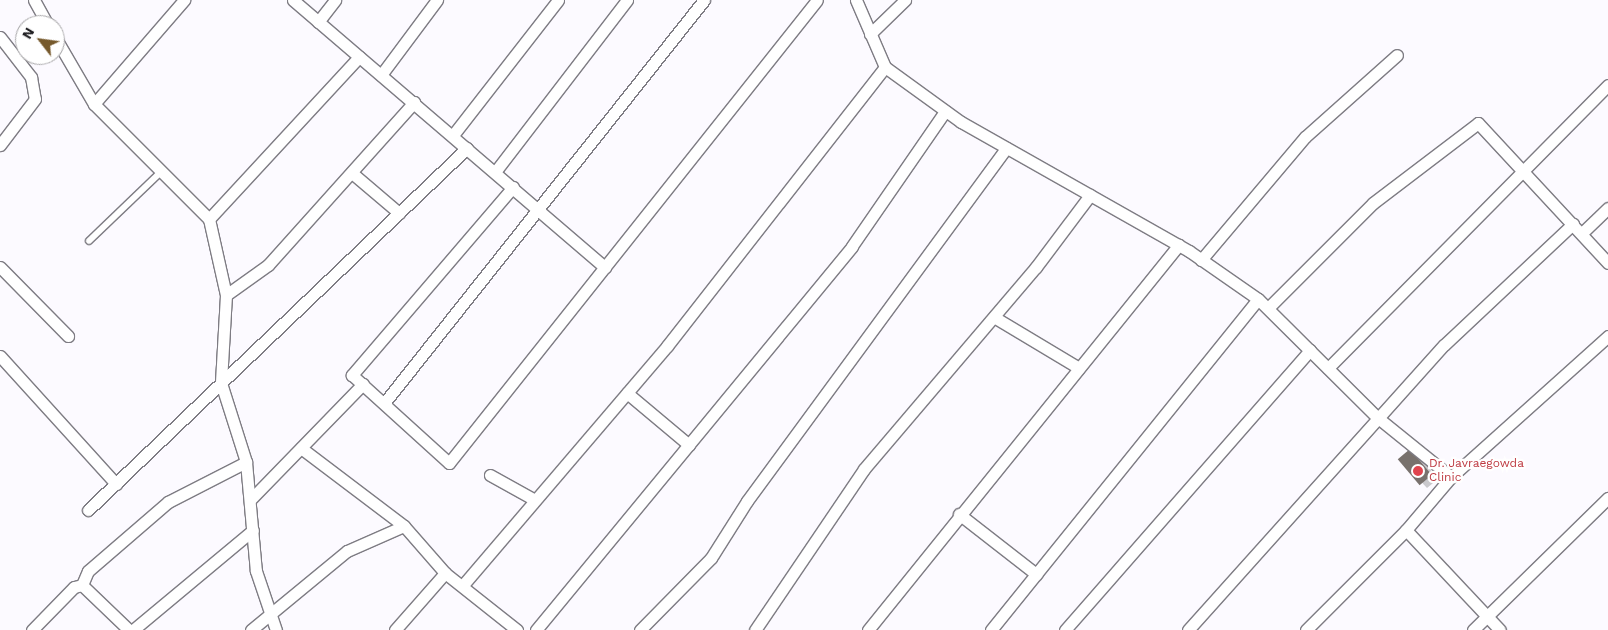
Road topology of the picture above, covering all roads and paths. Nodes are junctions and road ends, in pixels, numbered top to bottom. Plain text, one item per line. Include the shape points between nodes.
1 (34, 0) edge
2 (184, 0) edge
3 (293, 0) edge
4 (336, 0) edge
5 (437, 0) edge
6 (558, 0) edge
7 (627, 0) edge
8 (704, 0) edge
9 (817, 0) edge
10 (856, 0) edge
11 (905, 0) edge
12 (42, 15) edge
13 (318, 22) junction
14 (870, 34) junction
15 (1, 39) edge
16 (65, 54) edge
17 (1397, 55) dead end
18 (359, 57) junction
19 (884, 67) junction
20 (382, 75) junction
21 (1608, 85) edge
22 (414, 102) junction
23 (94, 104) junction
24 (945, 111) junction
25 (453, 136) junction
26 (0, 145) edge
27 (467, 148) junction
28 (1006, 148) junction
29 (1521, 169) junction
30 (161, 172) junction
31 (495, 172) junction
32 (352, 173) junction
33 (513, 187) junction
34 (1090, 195) junction
35 (1608, 208) edge
36 (538, 210) junction
37 (399, 213) junction
38 (209, 219) junction
39 (1573, 224) junction
40 (1582, 233) junction
41 (89, 241) dead end
42 (1179, 246) junction
43 (1201, 260) junction
44 (1608, 263) edge
45 (0, 267) edge
46 (604, 267) junction
47 (226, 295) junction
48 (1258, 299) junction
49 (1268, 308) junction
50 (994, 317) junction
51 (68, 336) dead end
52 (1608, 336) edge
53 (1310, 350) junction
54 (0, 356) edge
55 (1079, 368) junction
56 (1328, 368) junction
57 (221, 383) junction
58 (363, 384) junction
59 (627, 393) junction
60 (385, 402) junction
61 (1378, 418) junction
62 (689, 445) junction
63 (301, 448) junction
64 (246, 462) junction
65 (490, 475) dead end
66 (1451, 478) junction
67 (116, 484) junction
68 (1608, 498) edge
69 (250, 500) junction
70 (535, 500) junction
71 (88, 510) dead end
72 (960, 514) junction
73 (404, 526) junction
74 (252, 530) junction
75 (1406, 530) junction
76 (445, 573) junction
77 (1036, 574) junction
78 (82, 585) junction
79 (464, 585) junction
80 (269, 611) junction
81 (1487, 617) junction
82 (506, 621) junction
83 (32, 630) edge
84 (131, 630) edge
85 (251, 630) edge
86 (276, 630) edge
87 (395, 630) edge
88 (498, 630) edge
89 (517, 630) edge
90 (536, 630) edge
91 (640, 630) edge
92 (755, 630) edge
93 (868, 630) edge
94 (991, 630) edge
95 (1065, 630) edge
96 (1188, 630) edge
97 (1306, 630) edge
98 (1473, 630) edge
99 (1500, 630) edge

1 - 12 street
2 - 23 street
3 - 13 street
4 - 13 street
5 - 20 street
6 - 25 street
7 - 31 street
8 - 36 street
9 - 46 street
10 - 14 street
11 - 14 street
13 - 18 street
14 - 19 street
15 - 26 street via 31,77 35,99
16 - 23 street
17 - 43 street via 1305,137
18 - 20 street
18 - 38 street
19 - 24 street
19 - 59 street
20 - 22 street
21 - 29 street
22 - 25 street
22 - 32 street
23 - 30 street
24 - 28 street
24 - 62 street via 852,246
25 - 27 street
27 - 31 street
27 - 37 street
28 - 34 street
28 - 91 street via 747,501 711,558
29 - 39 street
29 - 49 street via 1478,123 1373,203
29 - 56 street
30 - 38 street
30 - 41 lane
31 - 33 street
32 - 37 street
32 - 47 street via 268,266
33 - 36 street
33 - 58 street via 352,375
34 - 42 street
34 - 50 street
35 - 40 street
36 - 46 street
36 - 60 street
37 - 57 street
38 - 47 street
39 - 40 street
39 - 61 street via 1444,345
40 - 44 street
42 - 43 street
42 - 55 street
43 - 48 street
45 - 51 street
46 - 60 street via 449,463
47 - 57 street
48 - 49 street
48 - 77 street
49 - 53 street
50 - 55 street
50 - 92 street via 864,469
52 - 66 street
53 - 56 street
53 - 95 street
54 - 67 street
55 - 72 street
56 - 61 street
57 - 64 street
57 - 67 street
58 - 60 street
58 - 63 street
59 - 62 street
59 - 70 street
61 - 66 street
61 - 96 street
62 - 90 street
63 - 69 street
63 - 73 street
64 - 69 street
64 - 78 street via 168,502 88,571
65 - 70 street
66 - 75 street
67 - 71 street
68 - 81 street
69 - 74 street
70 - 79 street
72 - 77 street
72 - 93 street
73 - 76 street
73 - 80 street via 347,551
74 - 80 street via 256,571
74 - 84 street
75 - 81 street
75 - 97 street
76 - 79 street
76 - 87 street
77 - 94 street
78 - 83 street via 74,587
78 - 84 street
79 - 82 street
80 - 85 street
80 - 86 street
81 - 98 street
81 - 99 street
82 - 88 street
82 - 89 street

